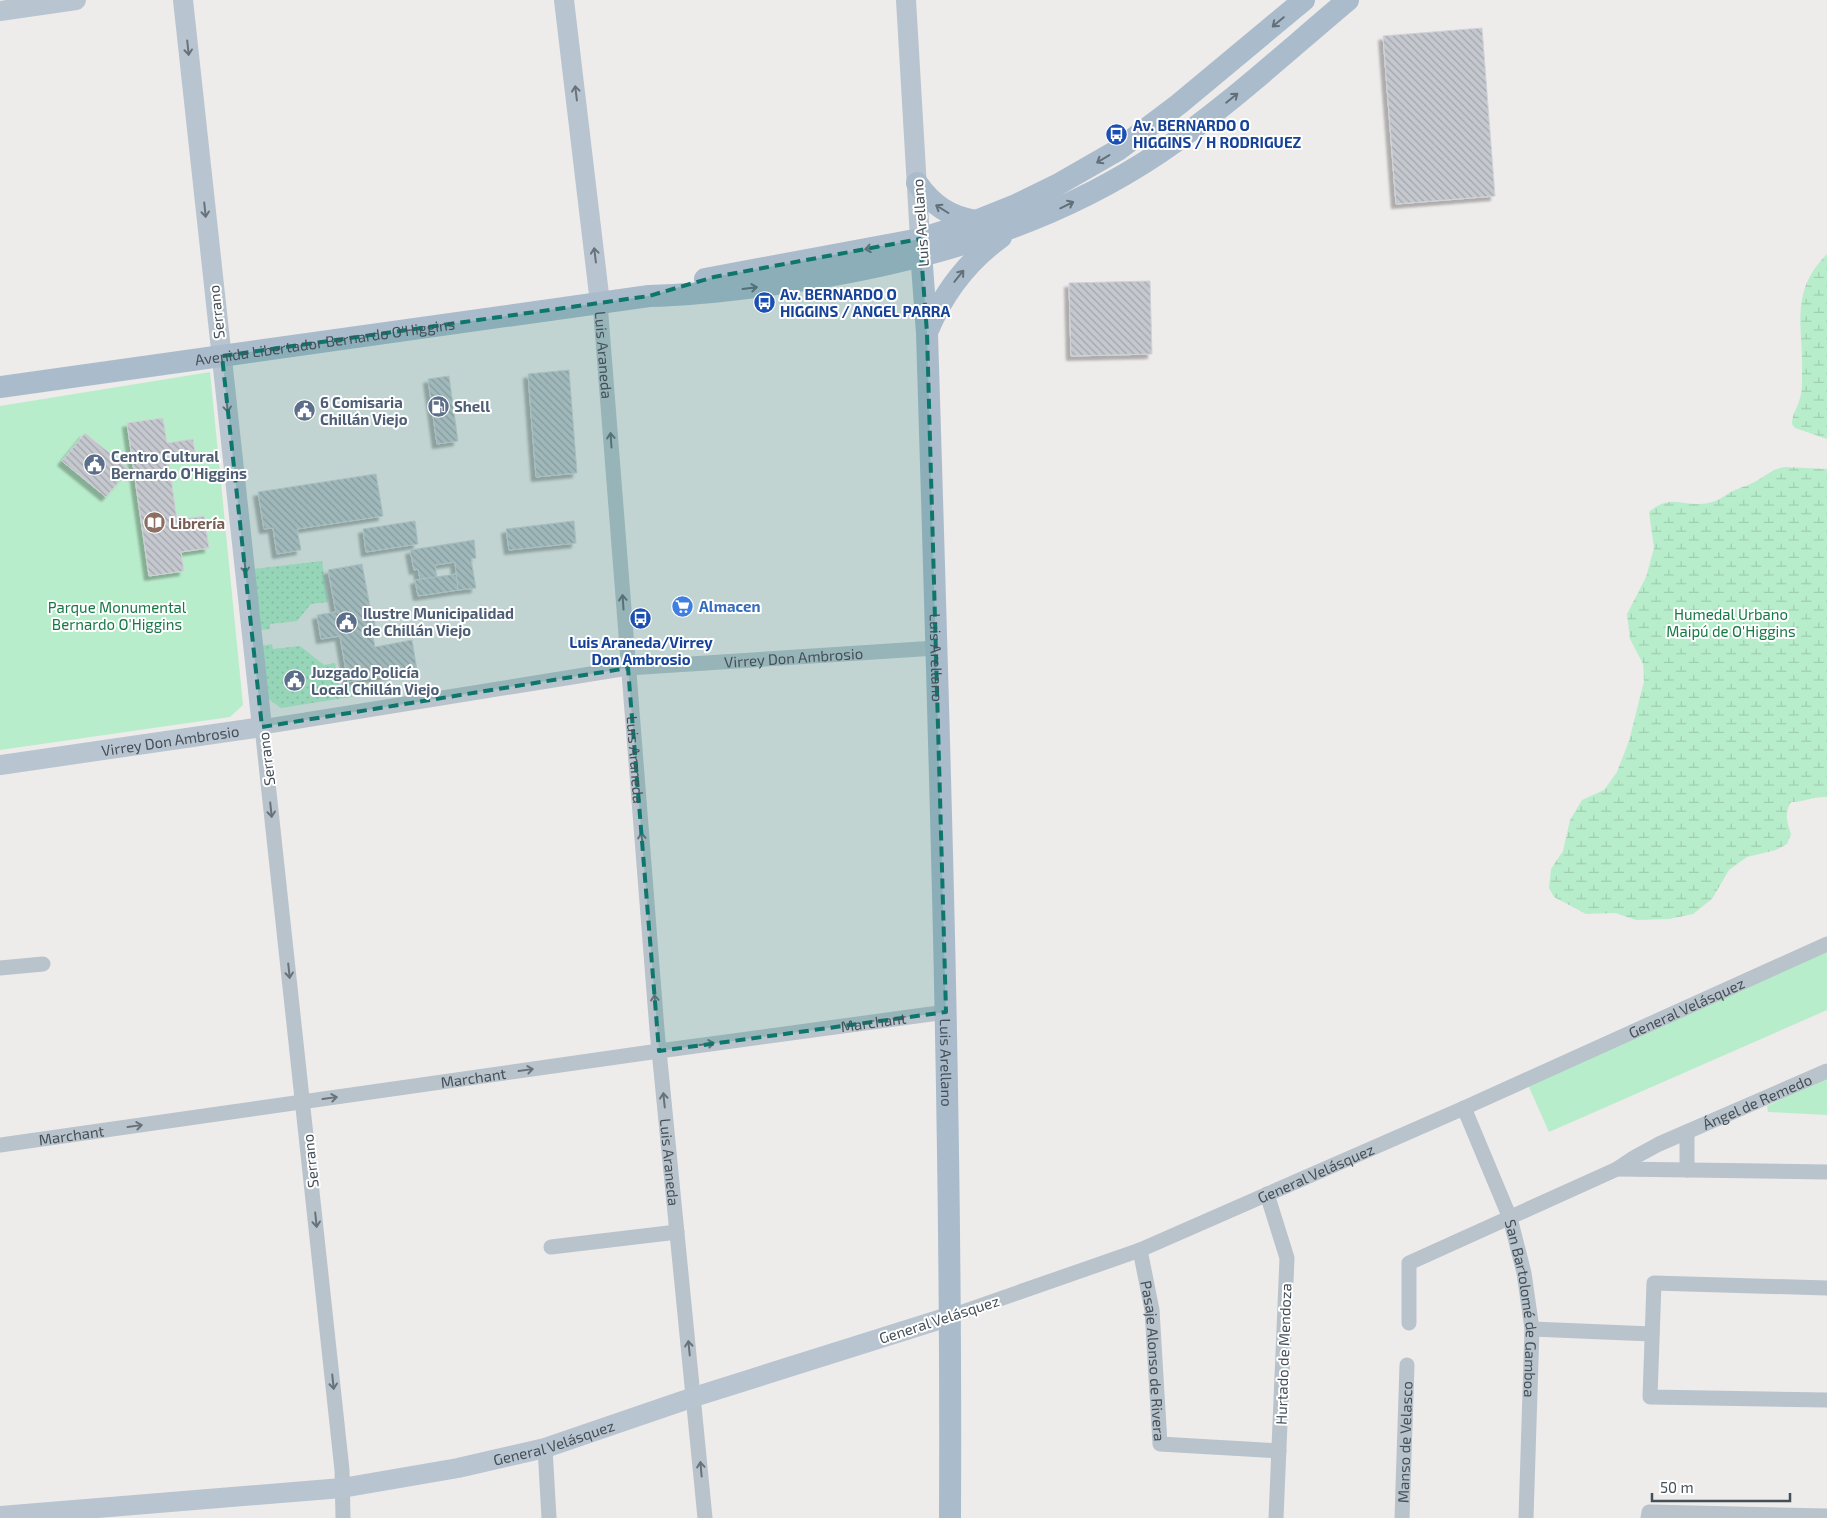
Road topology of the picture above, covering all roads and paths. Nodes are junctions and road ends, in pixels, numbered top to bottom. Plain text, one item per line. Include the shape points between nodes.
1 (76, 0) edge
2 (183, 0) edge
3 (564, 0) edge
4 (906, 0) edge
5 (1304, 0) edge
6 (1348, 0) edge
7 (0, 11) edge
8 (917, 183) junction
9 (976, 221) junction
10 (1022, 224) junction
11 (921, 247) junction
12 (600, 303) junction
13 (927, 333) junction
14 (222, 356) junction
15 (0, 387) edge
16 (936, 648) junction
17 (628, 668) junction
18 (262, 726) junction
19 (0, 765) edge
20 (1827, 944) edge
21 (43, 964) dead end
22 (0, 968) edge
23 (946, 1012) junction
24 (659, 1051) junction
25 (1827, 1071) edge
26 (303, 1102) junction
27 (1464, 1108) junction
28 (1687, 1134) junction
29 (0, 1145) edge
30 (1617, 1170) junction
31 (1687, 1170) junction
32 (1827, 1172) edge
33 (1267, 1194) junction
34 (1510, 1218) junction
35 (677, 1232) junction
36 (551, 1247) dead end
37 (1140, 1250) junction
38 (1827, 1288) edge
39 (951, 1316) junction
40 (1409, 1323) dead end
41 (1532, 1329) junction
42 (1652, 1334) junction
43 (1407, 1365) dead end
44 (694, 1397) junction
45 (1827, 1400) edge
46 (545, 1448) junction
47 (1279, 1451) junction
48 (342, 1488) junction
49 (0, 1516) edge
50 (1827, 1516) edge
51 (343, 1518) edge
52 (549, 1518) edge
53 (705, 1518) edge
54 (950, 1518) edge
55 (1276, 1518) edge
56 (1402, 1518) edge
57 (1526, 1518) edge
58 (1648, 1518) edge

1 - 7 street
2 -> 14 street, Serrano
12 -> 3 street, Luis Araneda
4 - 8 street, Luis Arellano
5 -> 9 main road, Avenida Libertador Bernardo O'Higgins via 1118,150 1057,185
10 -> 6 main road, Avenida Libertador Bernardo O'Higgins via 1092,193 1185,135
9 -> 8 main road via 943,210 924,194
8 - 11 street, Luis Arellano
9 - 11 main road, Avenida Libertador Bernardo O'Higgins
10 - 11 main road, Avenida Libertador Bernardo O'Higgins
13 -> 10 main road via 946,294 959,276 988,247
11 - 12 main road, Avenida Libertador Bernardo O'Higgins via 714,277 649,296
11 - 13 main road, Luis Arellano
12 - 14 main road, Avenida Libertador Bernardo O'Higgins
17 -> 12 street, Luis Araneda
13 - 16 main road, Luis Arellano
14 - 15 main road, Avenida Libertador Bernardo O'Higgins
14 -> 18 street, Serrano
16 - 17 street, Virrey Don Ambrosio
16 - 23 main road, Luis Arellano
17 - 18 street, Virrey Don Ambrosio
24 -> 17 street, Luis Araneda
18 - 19 street, Virrey Don Ambrosio
18 -> 26 street, Serrano
20 - 27 street, General Velásquez
21 - 22 street
24 -> 23 street, Marchant
23 - 39 main road, Luis Arellano
26 -> 24 street, Marchant
35 -> 24 street, Luis Araneda
25 - 28 street, Ángel de Remedo
29 -> 26 street, Marchant
26 -> 48 street, Serrano
27 - 33 street, General Velásquez
27 - 34 street, San Bartolomé de Gamboa
28 - 30 street, Ángel de Remedo via 1635,1157
28 - 31 street, Ángel de Remedo
30 - 31 street, Ángel de Remedo
30 - 34 street, Ángel de Remedo
31 - 32 street, Ángel de Remedo
33 - 37 street, General Velásquez
33 - 47 street, Hurtado de Mendoza via 1287,1258
34 - 40 street, Ángel de Remedo via 1409,1263
34 - 41 street, San Bartolomé de Gamboa via 1524,1273
35 - 36 street
44 -> 35 street, Luis Araneda
37 - 39 street, General Velásquez
37 - 47 street, Pasaje Alonso de Rivera via 1152,1310 1160,1444
38 - 42 street via 1654,1283
39 - 44 street, General Velásquez
39 - 54 main road, Luis Arellano
41 - 42 street
41 - 57 street, San Bartolomé de Gamboa
42 - 45 street via 1650,1397
43 - 56 street, Manso de Velasco
44 - 46 street, General Velásquez
53 -> 44 street, Luis Araneda
46 - 48 street, General Velásquez via 458,1468
46 - 52 street
47 - 55 street, Hurtado de Mendoza
48 - 49 street, General Velásquez
48 - 51 street, Serrano
50 - 58 street via 1649,1512

